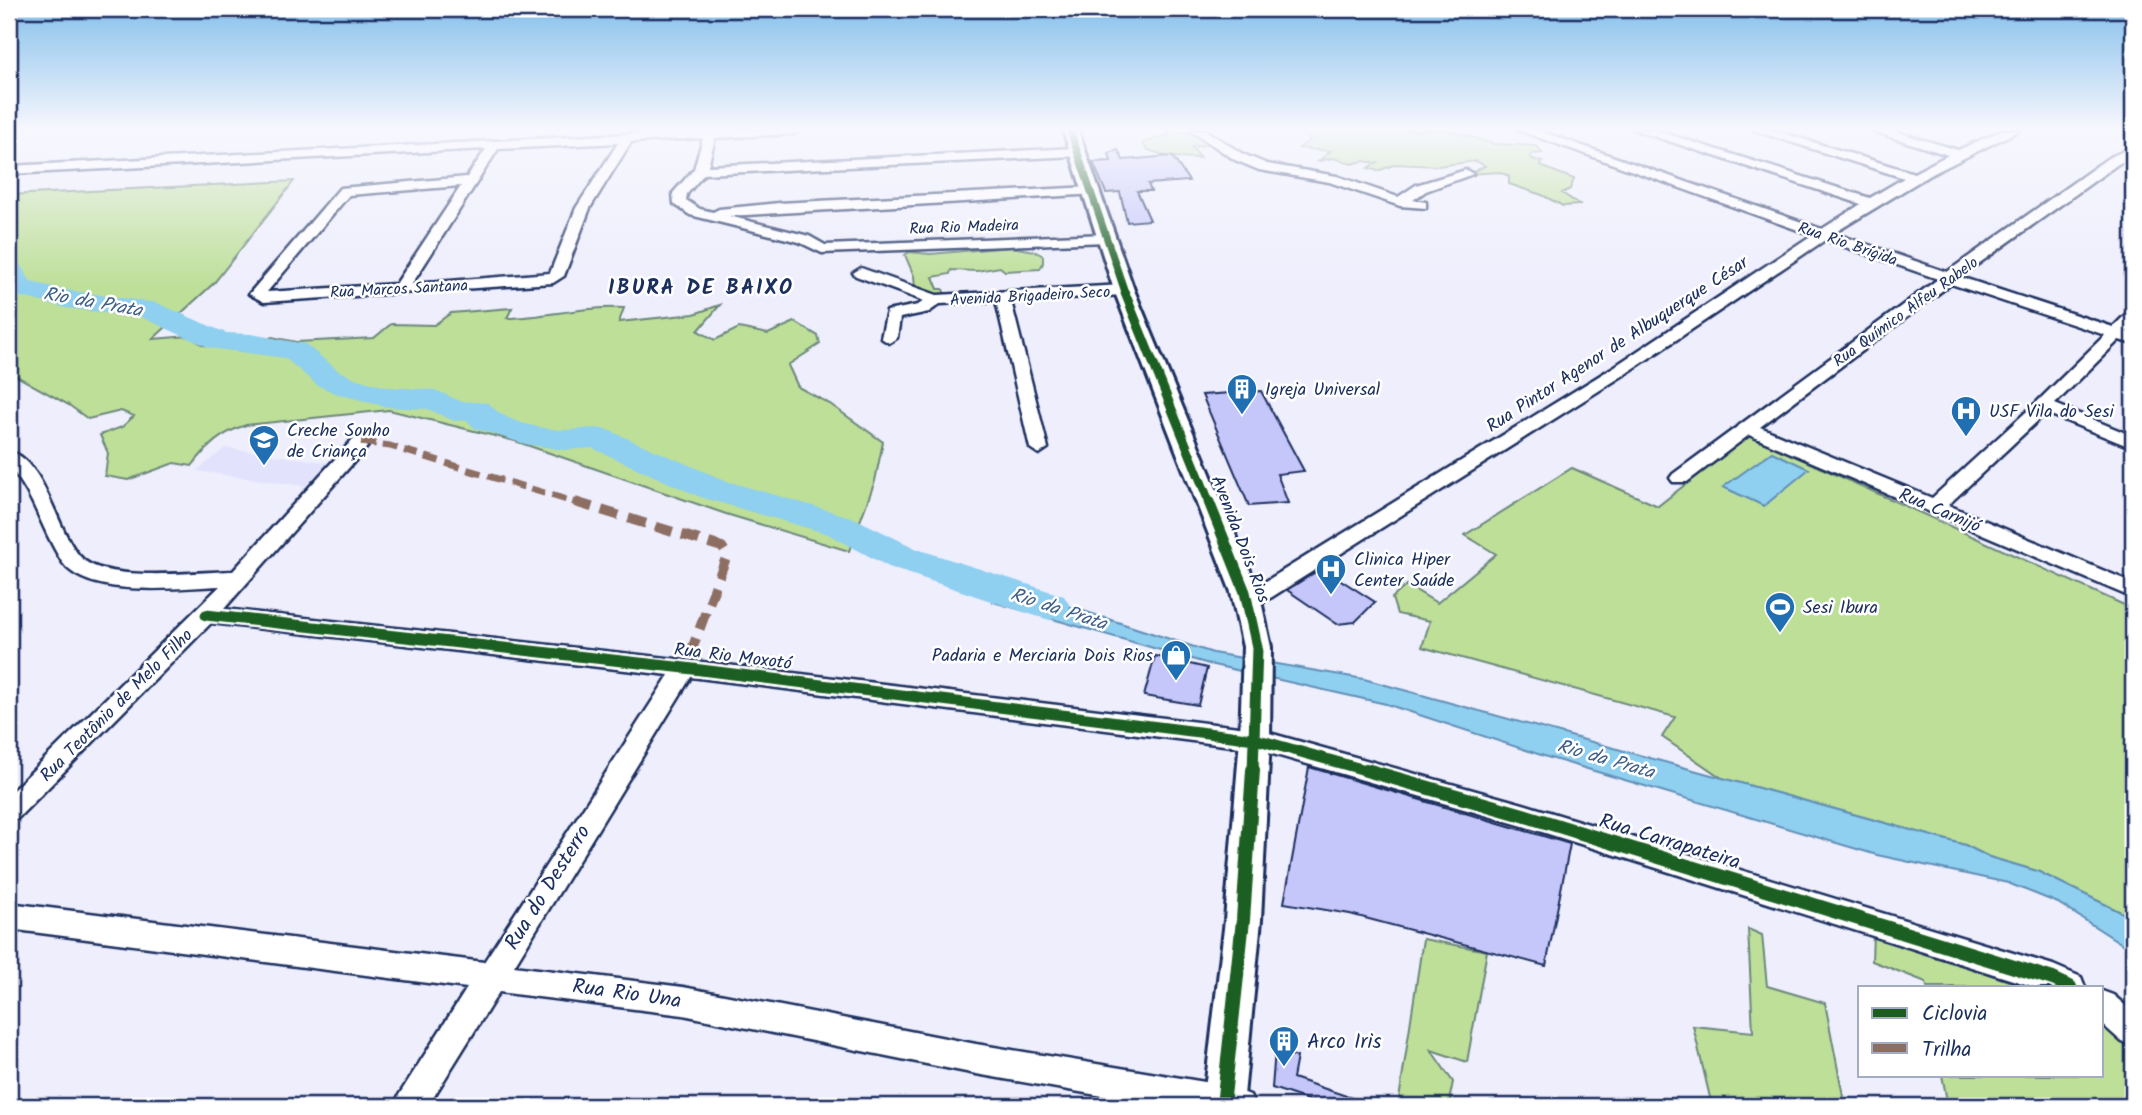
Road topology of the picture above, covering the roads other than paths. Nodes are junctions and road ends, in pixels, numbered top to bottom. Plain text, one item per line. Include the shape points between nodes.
1 (459, 182) edge
2 (471, 182) edge
3 (599, 182) edge
4 (690, 182) edge
5 (1088, 182) edge
6 (1341, 182) edge
7 (1440, 182) edge
8 (1674, 182) edge
9 (1806, 182) edge
10 (1910, 182) edge
11 (2084, 182) edge
12 (1091, 191) junction
13 (1400, 202) junction
14 (1872, 203) junction
15 (1420, 205) dead end
16 (713, 214) junction
17 (1824, 234) junction
18 (1107, 238) junction
19 (862, 274) dead end
20 (1949, 278) junction
21 (402, 287) junction
22 (1124, 290) junction
23 (1003, 298) junction
24 (936, 300) junction
25 (2133, 316) edge
26 (2115, 333) junction
27 (889, 338) dead end
28 (2133, 339) edge
29 (2043, 406) junction
30 (1747, 428) junction
31 (361, 442) dead end
32 (2133, 442) edge
33 (1039, 448) dead end
34 (9, 457) edge
35 (1680, 478) dead end
36 (1933, 508) junction
37 (238, 578) junction
38 (2133, 591) edge
39 (1248, 602) junction
40 (206, 615) junction
41 (685, 668) junction
42 (1257, 669) joint
43 (1255, 739) junction
44 (9, 810) edge
45 (9, 916) edge
46 (492, 975) junction
47 (2068, 986) edge
48 (2104, 1007) edge
49 (2133, 1031) edge
50 (1229, 1104) edge
51 (410, 1106) edge

1 - 21 street, Rua Marcos Santana via 345,191 257,294
2 - 21 street
3 - 21 street, Rua Marcos Santana via 583,208 556,276
4 - 16 street via 679,201 695,212
5 - 12 main road, Avenida Dois Rios
6 - 13 street
7 - 13 street
8 - 17 street, Rua Rio Brígida
9 - 14 street
10 - 14 street, Rua Pintor Agenor de Albuquerque César
11 - 20 street, Rua Químico Alfeu Rabelo
12 - 16 street
12 - 18 main road, Avenida Dois Rios
13 - 15 street
14 - 17 street, Rua Pintor Agenor de Albuquerque César
16 - 18 street, Rua Rio Madeira via 804,239 823,249
17 - 20 street, Rua Rio Brígida
17 - 39 street, Rua Pintor Agenor de Albuquerque César via 1671,337
18 - 22 main road, Avenida Dois Rios
19 - 24 street
20 - 26 street, Rua Rio Brígida
20 - 30 street, Rua Químico Alfeu Rabelo
22 - 23 street, Avenida Brigadeiro Seco
22 - 39 main road, Avenida Dois Rios
23 - 24 street, Avenida Brigadeiro Seco
23 - 33 street
24 - 27 street via 926,308 893,314
25 - 26 street
26 - 28 street, Rua Rio Brígida
26 - 29 street
29 - 32 street
29 - 36 street
30 - 35 street, Rua Químico Alfeu Rabelo
30 - 36 street, Rua Carnijó
31 - 37 street, Rua Teotônio de Melo Filho
34 - 37 street via 35,484 39,501 66,548 88,572 147,580
36 - 38 street, Rua Carnijó
37 - 40 street, Rua Teotônio de Melo Filho
39 - 42 main road, Avenida Dois Rios
40 - 41 street, Rua Rio Moxotó
40 - 44 street, Rua Teotônio de Melo Filho
41 - 43 street, Rua Rio Moxotó
41 - 46 street, Rua do Desterro
42 - 43 main road, Avenida Dois Rios
43 - 47 street, Rua Carrapateira via 1523,815
43 - 50 main road, Avenida Dois Rios
45 - 46 street, Rua Rio Una
46 - 50 street, Rua Rio Una via 683,1001
46 - 51 street, Rua do Desterro
48 - 49 street

